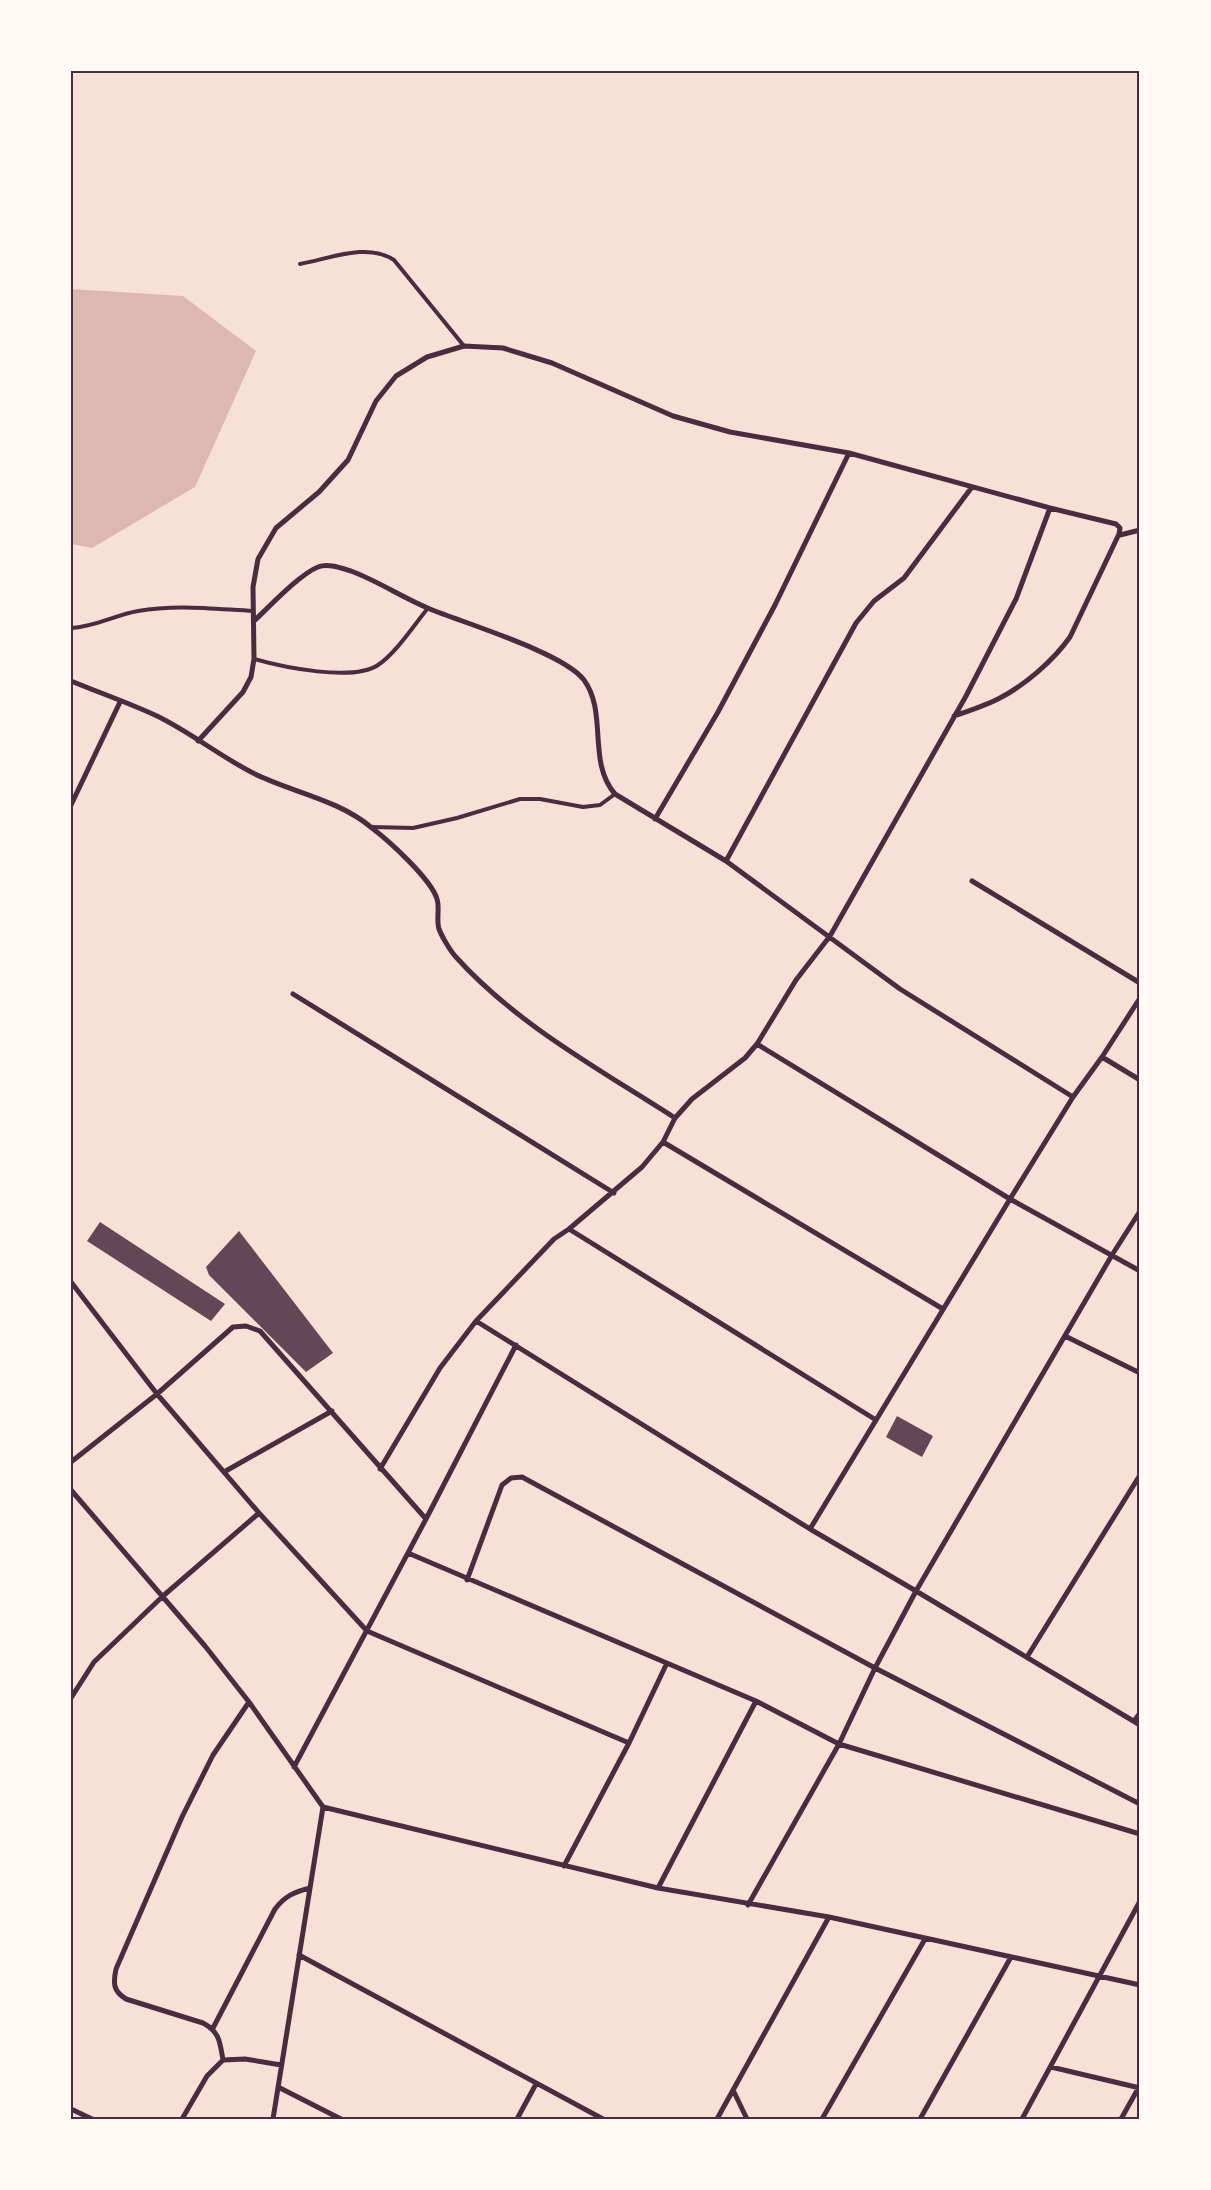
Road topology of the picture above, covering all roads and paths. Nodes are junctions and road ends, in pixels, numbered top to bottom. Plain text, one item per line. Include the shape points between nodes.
1 (300, 264) dead end
2 (464, 346) junction
3 (849, 453) junction
4 (972, 487) junction
5 (1050, 508) junction
6 (1140, 530) edge
7 (1119, 534) junction
8 (428, 608) junction
9 (253, 611) junction
10 (254, 621) junction
11 (71, 628) edge
12 (254, 659) junction
13 (71, 681) edge
14 (120, 702) junction
15 (954, 716) junction
16 (198, 741) junction
17 (615, 794) junction
18 (72, 802) edge
19 (655, 819) junction
20 (372, 827) junction
21 (726, 861) junction
22 (972, 881) dead end
23 (830, 936) junction
24 (1140, 983) edge
25 (293, 994) dead end
26 (1140, 998) edge
27 (757, 1044) junction
28 (1102, 1057) junction
29 (1140, 1080) edge
30 (1073, 1097) junction
31 (675, 1118) junction
32 (663, 1142) junction
33 (614, 1192) junction
34 (1010, 1199) junction
35 (1140, 1210) edge
36 (569, 1229) junction
37 (1112, 1255) junction
38 (1140, 1271) edge
39 (71, 1282) edge
40 (944, 1309) junction
41 (476, 1321) junction
42 (1065, 1336) junction
43 (516, 1345) junction
44 (1140, 1373) edge
45 (157, 1394) junction
46 (332, 1411) junction
47 (876, 1420) junction
48 (71, 1462) edge
49 (380, 1469) junction
50 (224, 1472) junction
51 (1140, 1475) edge
52 (71, 1490) edge
53 (259, 1513) junction
54 (426, 1519) junction
55 (810, 1529) junction
56 (408, 1553) junction
57 (467, 1580) junction
58 (916, 1591) junction
59 (163, 1596) junction
60 (367, 1631) junction
61 (1027, 1658) junction
62 (666, 1665) junction
63 (875, 1668) junction
64 (71, 1698) edge
65 (756, 1701) junction
66 (249, 1702) junction
67 (1140, 1714) edge
68 (1137, 1723) edge
69 (629, 1743) junction
70 (839, 1744) junction
71 (294, 1767) junction
72 (1140, 1804) edge
73 (323, 1807) junction
74 (1140, 1834) edge
75 (564, 1866) junction
76 (310, 1888) junction
77 (658, 1888) junction
78 (1140, 1901) edge
79 (748, 1905) junction
80 (829, 1917) junction
81 (925, 1939) junction
82 (299, 1955) junction
83 (1011, 1957) junction
84 (1100, 1977) junction
85 (1140, 1985) edge
86 (213, 2028) junction
87 (223, 2060) junction
88 (281, 2065) junction
89 (1051, 2067) junction
90 (536, 2084) junction
91 (278, 2087) junction
92 (1139, 2088) edge
93 (733, 2090) junction
94 (71, 2109) edge
95 (92, 2119) edge
96 (182, 2119) edge
97 (273, 2119) edge
98 (341, 2119) edge
99 (518, 2119) edge
100 (603, 2119) edge
101 (717, 2119) edge
102 (747, 2119) edge
103 (822, 2119) edge
104 (920, 2119) edge
105 (1022, 2119) edge
106 (1121, 2119) edge

1 - 2 lane via 363,252 384,254 394,260
2 - 3 street via 503,348 552,363 674,416 711,427
2 - 9 street via 427,357 396,376 376,401 348,460 319,492 276,528 258,559
3 - 4 street
3 - 19 street via 775,605 718,712
4 - 5 street
4 - 21 street via 904,578 874,601 856,623
5 - 7 street via 1116,524 1120,528
5 - 15 street via 1016,599
6 - 7 street
7 - 15 street via 1064,646 1028,679 998,699
8 - 10 street via 353,572 333,566 318,567 303,576
8 - 12 lane via 386,660 376,667 328,673 287,668
8 - 17 street via 538,651 564,664 582,678 592,692 601,771
9 - 10 street
9 - 11 lane via 171,607 137,611 86,628
10 - 12 street
12 - 16 street via 251,676 242,692
13 - 14 street
14 - 16 street via 157,716
14 - 18 street
15 - 23 street
16 - 20 street via 257,775 327,802
17 - 19 street
17 - 20 lane via 600,805 583,807 540,799 520,799 412,828
19 - 21 street
20 - 31 street via 426,880 437,898 439,930 453,954 481,982 547,1037
21 - 23 street
22 - 24 street
23 - 27 street via 796,980
23 - 30 street via 900,989
25 - 33 street
26 - 28 street
27 - 31 street via 745,1058 692,1099
27 - 34 street
28 - 29 street
28 - 30 street
30 - 34 street
31 - 32 street
32 - 33 street
32 - 40 street
33 - 36 street
34 - 37 street
34 - 40 street
35 - 37 street
36 - 41 street via 554,1239
36 - 47 street
37 - 38 street
37 - 42 street
39 - 45 street
40 - 47 street
41 - 43 street
41 - 49 street via 440,1368
42 - 44 street
42 - 58 street
43 - 54 street
43 - 55 street
45 - 46 street via 233,1328 246,1326 260,1331
45 - 48 street
45 - 50 street
46 - 49 street
46 - 50 street
47 - 55 street
49 - 54 street
50 - 53 street
51 - 61 street
52 - 59 street
53 - 59 street
53 - 60 street
54 - 56 street
55 - 58 street
56 - 57 street
56 - 60 street
57 - 62 street
57 - 63 street via 502,1485 511,1478 522,1477
58 - 61 street
58 - 63 street
59 - 64 street via 94,1662
59 - 66 street
60 - 69 street
60 - 71 street
61 - 68 street
62 - 65 street
62 - 69 street
63 - 70 street
63 - 72 street
65 - 70 street
65 - 77 street
66 - 71 street
66 - 86 street via 213,1755 182,1817 120,1960 113,1984 118,1994 126,1999
67 - 68 street
69 - 75 street
70 - 74 street
70 - 79 street
71 - 73 street
73 - 75 street
73 - 76 street
75 - 77 street
76 - 82 street
76 - 86 street via 293,1892 274,1909
77 - 79 street
78 - 84 street
79 - 80 street
80 - 81 street
80 - 93 street
81 - 83 street
81 - 103 street
82 - 88 street
82 - 90 street
83 - 84 street
83 - 104 street
84 - 85 street
84 - 89 street
86 - 87 street via 219,2036
87 - 88 street via 245,2059
87 - 96 street via 207,2076
88 - 91 street
89 - 92 street
89 - 105 street
90 - 99 street
90 - 100 street
91 - 97 street
91 - 98 street
92 - 106 street
93 - 101 street
93 - 102 street
94 - 95 street

